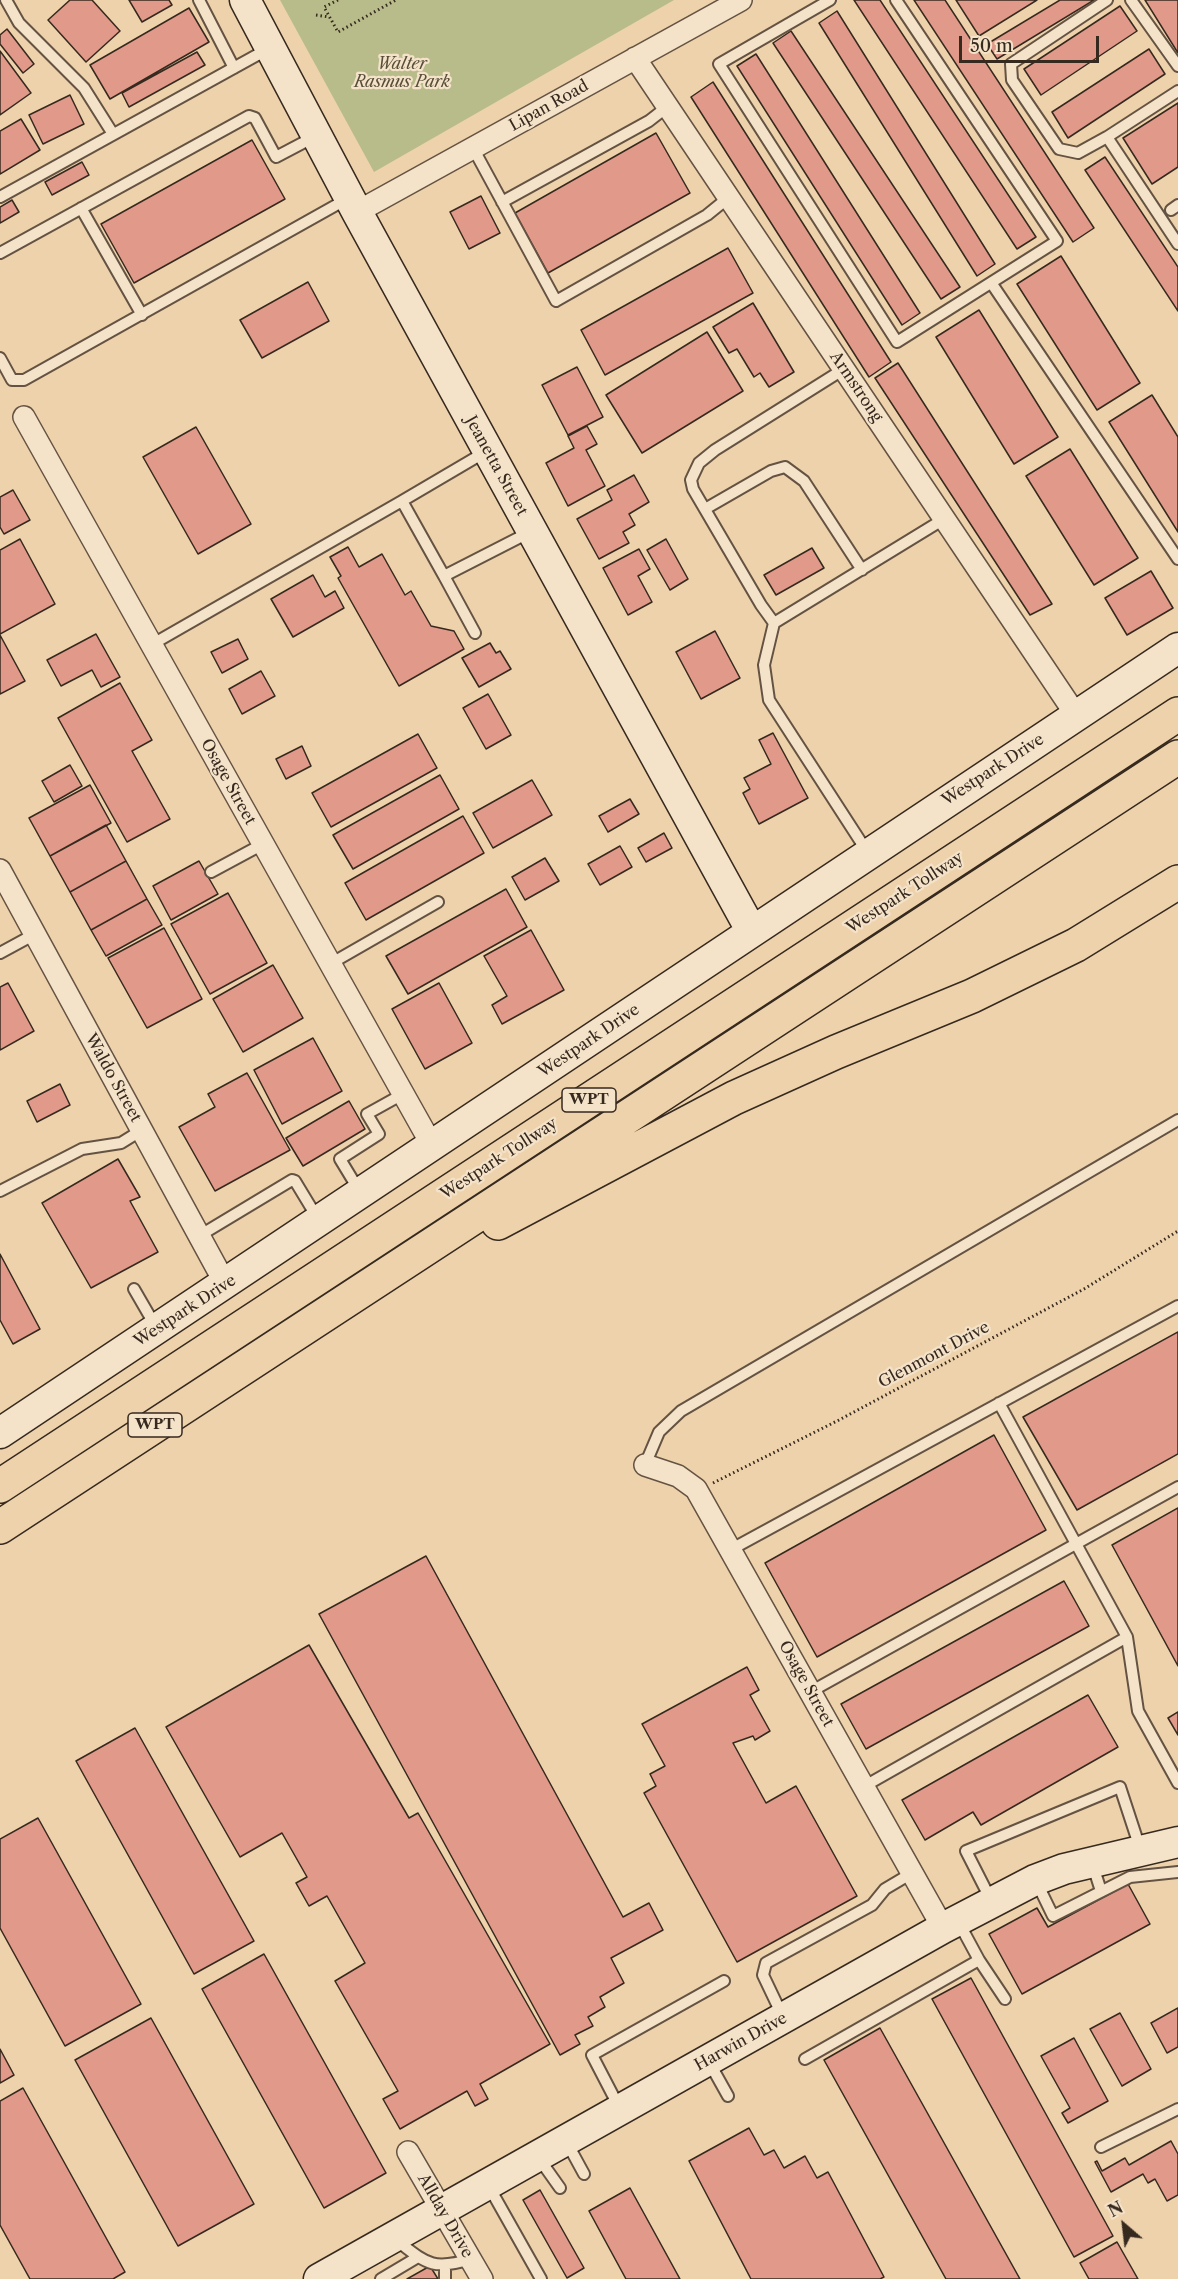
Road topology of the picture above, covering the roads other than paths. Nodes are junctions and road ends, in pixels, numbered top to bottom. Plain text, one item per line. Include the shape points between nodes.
1 (6, 0) edge
2 (199, 0) edge
3 (245, 0) edge
4 (741, 0) edge
5 (830, 0) edge
6 (896, 0) edge
7 (1107, 0) edge
8 (1131, 0) edge
9 (270, 48) junction
10 (635, 58) junction
11 (1178, 66) edge
12 (234, 68) junction
13 (1178, 91) edge
14 (667, 106) junction
15 (113, 134) junction
16 (317, 135) junction
17 (1107, 137) junction
18 (473, 148) junction
19 (0, 197) edge
20 (728, 198) junction
21 (502, 202) junction
22 (353, 205) junction
23 (81, 208) junction
24 (1178, 244) edge
25 (0, 253) edge
26 (992, 284) junction
27 (142, 315) junction
28 (0, 358) edge
29 (843, 369) junction
30 (24, 417) dead end
31 (488, 450) junction
32 (402, 501) junction
33 (705, 509) junction
34 (944, 519) junction
35 (532, 531) junction
36 (1178, 559) edge
37 (862, 570) junction
38 (444, 576) junction
39 (774, 623) junction
40 (475, 633) dead end
41 (151, 645) junction
42 (1178, 648) edge
43 (1178, 714) edge
44 (1076, 715) junction
45 (1178, 757) edge
46 (263, 844) junction
47 (868, 853) junction
48 (0, 870) edge
49 (210, 872) dead end
50 (1178, 882) edge
51 (438, 902) dead end
52 (751, 930) junction
53 (34, 934) junction
54 (0, 953) edge
55 (330, 964) junction
56 (403, 1094) junction
57 (1178, 1120) edge
58 (142, 1130) junction
59 (433, 1147) junction
60 (0, 1191) edge
61 (362, 1194) junction
62 (320, 1222) junction
63 (199, 1236) junction
64 (226, 1285) junction
65 (134, 1289) dead end
66 (1178, 1306) edge
67 (311, 1322) junction
68 (158, 1330) junction
69 (999, 1403) junction
70 (0, 1433) edge
71 (645, 1465) joint
72 (0, 1486) edge
73 (1178, 1487) edge
74 (0, 1527) edge
75 (1077, 1543) junction
76 (730, 1550) junction
77 (1127, 1637) junction
78 (810, 1692) junction
79 (1178, 1784) edge
80 (863, 1787) junction
81 (1156, 1856) edge
82 (1091, 1861) junction
83 (1178, 1872) edge
84 (912, 1873) junction
85 (1035, 1880) junction
86 (1101, 1891) junction
87 (992, 1902) junction
88 (950, 1924) junction
89 (979, 1959) junction
90 (724, 1981) dead end
91 (1005, 1999) dead end
92 (783, 2018) junction
93 (805, 2059) dead end
94 (708, 2060) junction
95 (728, 2096) dead end
96 (1178, 2109) edge
97 (620, 2110) junction
98 (566, 2141) junction
99 (1101, 2147) dead end
100 (408, 2152) dead end
101 (538, 2156) junction
102 (584, 2174) dead end
103 (488, 2184) junction
104 (560, 2188) dead end
105 (442, 2210) junction
106 (393, 2238) junction
107 (418, 2257) junction
108 (471, 2259) junction
109 (445, 2267) junction
110 (319, 2279) edge
111 (381, 2279) edge
112 (445, 2279) edge
113 (482, 2279) edge
114 (541, 2279) edge

1 - 15 lane via 19,23 84,88
2 - 12 lane
3 - 9 main road, Jeanetta Street
4 - 10 street, Lipan Road
5 - 26 lane via 719,64 897,342
6 - 26 lane via 1057,241
7 - 17 lane via 1011,64 1012,80 1059,149 1078,153
8 - 11 lane
9 - 12 lane
9 - 16 main road, Jeanetta Street
10 - 14 street, Armstrong
10 - 18 street, Lipan Road
12 - 15 lane
13 - 17 lane
14 - 20 street, Armstrong
14 - 21 lane via 649,121
15 - 19 lane
16 - 22 main road, Jeanetta Street
16 - 23 lane via 276,157 255,118 249,116
17 - 24 lane
18 - 21 lane
18 - 22 street, Lipan Road
20 - 21 lane via 707,215 556,301
20 - 29 street, Armstrong
22 - 27 lane
22 - 31 main road, Jeanetta Street
23 - 25 lane
23 - 27 lane
26 - 36 lane
27 - 28 lane via 24,380 12,380
29 - 33 lane via 699,463 691,480
29 - 34 street, Armstrong
30 - 41 street, Osage Street
31 - 32 lane
31 - 35 main road, Jeanetta Street
32 - 38 lane
32 - 41 lane
33 - 37 lane via 785,467 804,480
33 - 39 lane
34 - 37 lane
34 - 44 street, Armstrong
35 - 38 lane
35 - 52 main road, Jeanetta Street
37 - 39 lane
38 - 40 lane
39 - 47 lane via 764,665 770,700
41 - 46 street, Osage Street
42 - 44 main road, Westpark Drive
43 - 72 highway, Westpark Tollway / WPT
44 - 47 main road, Westpark Drive
45 - 67 highway, Westpark Tollway / WPT
46 - 49 lane
46 - 55 street, Osage Street
47 - 52 main road, Westpark Drive
48 - 53 street, Waldo Street
50 - 67 highway via 1076,945 972,996 734,1098
51 - 55 lane
52 - 59 main road, Westpark Drive
53 - 54 lane
53 - 58 street, Waldo Street
55 - 56 street, Osage Street
56 - 59 street, Osage Street
56 - 61 lane via 368,1114 379,1134 340,1160
57 - 71 lane via 681,1411 659,1432
58 - 60 lane via 121,1143 82,1149
58 - 63 street, Waldo Street
59 - 61 main road, Westpark Drive
61 - 62 main road, Westpark Drive
62 - 63 lane via 292,1180
62 - 64 main road, Westpark Drive
63 - 64 street, Waldo Street
64 - 68 main road, Westpark Drive
65 - 68 lane
66 - 69 lane
67 - 74 highway, Westpark Tollway / WPT
68 - 70 main road, Westpark Drive
69 - 75 lane
69 - 76 lane
71 - 76 street, Osage Street via 678,1476 696,1489
73 - 75 lane
75 - 77 lane
75 - 78 lane
76 - 78 street, Osage Street
77 - 79 lane via 1138,1711
77 - 80 lane
78 - 80 street, Osage Street
80 - 84 street, Osage Street
81 - 82 main road, Harwin Drive
81 - 83 lane
81 - 86 lane via 1130,1877
81 - 87 lane via 1120,1787 966,1851
82 - 85 main road, Harwin Drive
82 - 86 lane
84 - 88 street, Osage Street
84 - 92 lane via 885,1889 872,1905 766,1963 763,1975
85 - 86 lane via 1053,1916
85 - 87 main road, Harwin Drive
87 - 88 main road, Harwin Drive
88 - 89 lane
88 - 92 main road, Harwin Drive
89 - 91 lane
89 - 93 lane
90 - 97 lane via 592,2055
92 - 94 main road, Harwin Drive
94 - 95 lane
94 - 97 main road, Harwin Drive
96 - 99 lane
97 - 98 main road, Harwin Drive
98 - 101 main road, Harwin Drive
98 - 102 lane
100 - 105 street, Allday Drive
101 - 103 main road, Harwin Drive
101 - 104 lane
103 - 105 main road, Harwin Drive
103 - 114 lane
105 - 106 main road, Harwin Drive
105 - 108 street, Allday Drive
106 - 107 lane
106 - 110 main road, Harwin Drive
107 - 109 lane
107 - 111 lane
108 - 109 lane
108 - 113 street, Allday Drive
109 - 112 lane

